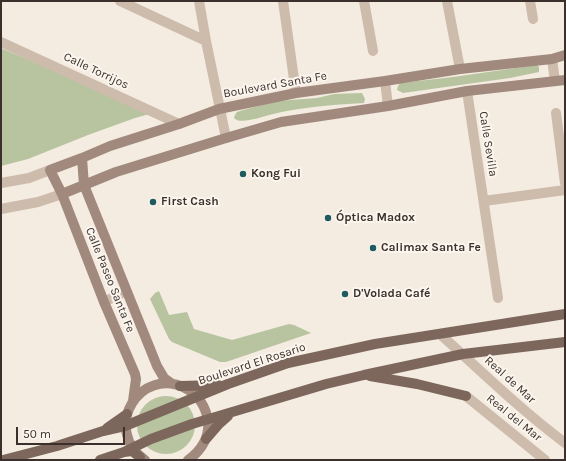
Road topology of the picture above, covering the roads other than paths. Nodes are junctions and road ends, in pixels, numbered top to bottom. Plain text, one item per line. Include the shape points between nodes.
1 (120, 1) edge
2 (199, 1) edge
3 (283, 1) edge
4 (364, 1) edge
5 (447, 1) edge
6 (530, 1) edge
7 (142, 5) edge
8 (533, 20) dead end
9 (206, 41) junction
10 (1, 42) edge
11 (373, 51) dead end
12 (565, 55) edge
13 (552, 59) junction
14 (460, 69) junction
15 (560, 80) edge
16 (385, 81) junction
17 (468, 91) junction
18 (296, 93) junction
19 (388, 106) junction
20 (219, 109) junction
21 (556, 113) dead end
22 (179, 124) junction
23 (226, 138) junction
24 (82, 158) junction
25 (50, 170) junction
26 (1, 183) edge
27 (565, 183) edge
28 (84, 185) junction
29 (565, 190) edge
30 (62, 194) junction
31 (484, 201) junction
32 (1, 209) edge
33 (126, 291) junction
34 (498, 298) dead end
35 (104, 302) junction
36 (565, 314) edge
37 (440, 334) junction
38 (565, 342) edge
39 (463, 354) junction
40 (364, 375) junction
41 (175, 384) junction
42 (228, 384) junction
43 (466, 396) joint
44 (196, 397) junction
45 (133, 401) junction
46 (233, 413) junction
47 (127, 414) junction
48 (208, 420) junction
49 (125, 426) junction
50 (104, 431) junction
51 (206, 439) junction
52 (565, 443) edge
53 (123, 451) junction
54 (143, 458) edge
55 (193, 458) edge
56 (3, 460) edge
57 (100, 460) edge
58 (545, 460) edge

1 - 7 street
2 - 9 street
3 - 18 street
4 - 11 street
5 - 14 street
6 - 8 street
7 - 9 street
9 - 20 street
10 - 22 street, Calle Torrijos
12 - 13 main road, Boulevard Santa Fe
13 - 14 main road, Boulevard Santa Fe
13 - 15 street
14 - 16 main road, Boulevard Santa Fe
15 - 17 main road
16 - 18 main road, Boulevard Santa Fe
16 - 19 street
17 - 19 main road
17 - 31 street, Calle Sevilla
18 - 20 main road, Boulevard Santa Fe
19 - 23 main road via 300,118
20 - 22 main road, Boulevard Santa Fe
20 - 23 street
21 - 27 street
22 - 24 main road, Boulevard Santa Fe via 110,146
23 - 28 main road via 116,172
24 - 25 main road, Boulevard Santa Fe
24 - 28 main road, Calle Paseo Santa Fe
25 - 26 street, Boulevard Santa Fe via 29,178
25 - 30 main road, Calle Paseo Santa Fe
28 - 30 main road
28 - 33 main road, Calle Paseo Santa Fe
29 - 31 street
30 - 32 street via 38,202
30 - 35 main road, Calle Paseo Santa Fe
31 - 34 street, Calle Sevilla
33 - 35 street
33 - 41 main road, Calle Paseo Santa Fe via 157,366 164,378
35 - 45 main road, Calle Paseo Santa Fe via 135,374
36 - 37 main road, Boulevard El Rosario
37 - 39 street, Real de Mar
37 - 42 main road, Boulevard El Rosario via 333,352 288,363
38 - 39 main road
39 - 40 main road
39 - 52 street, Real de Mar via 510,398
40 - 43 main road
40 - 46 main road
41 - 42 main road
41 - 44 main road, Calle Paseo Santa Fe via 192,392
41 - 45 main road via 156,385 143,391
42 - 44 main road, Boulevard El Rosario
43 - 58 street, Real del Mar
44 - 48 main road via 201,401
44 - 49 main road, Boulevard El Rosario
45 - 47 main road
46 - 48 main road
46 - 51 main road
47 - 49 main road
47 - 50 main road
48 - 51 main road
48 - 53 main road
49 - 50 main road, Boulevard El Rosario
49 - 53 main road via 127,437
50 - 56 main road, Boulevard El Rosario
51 - 55 main road
53 - 54 main road via 132,451
53 - 57 main road

